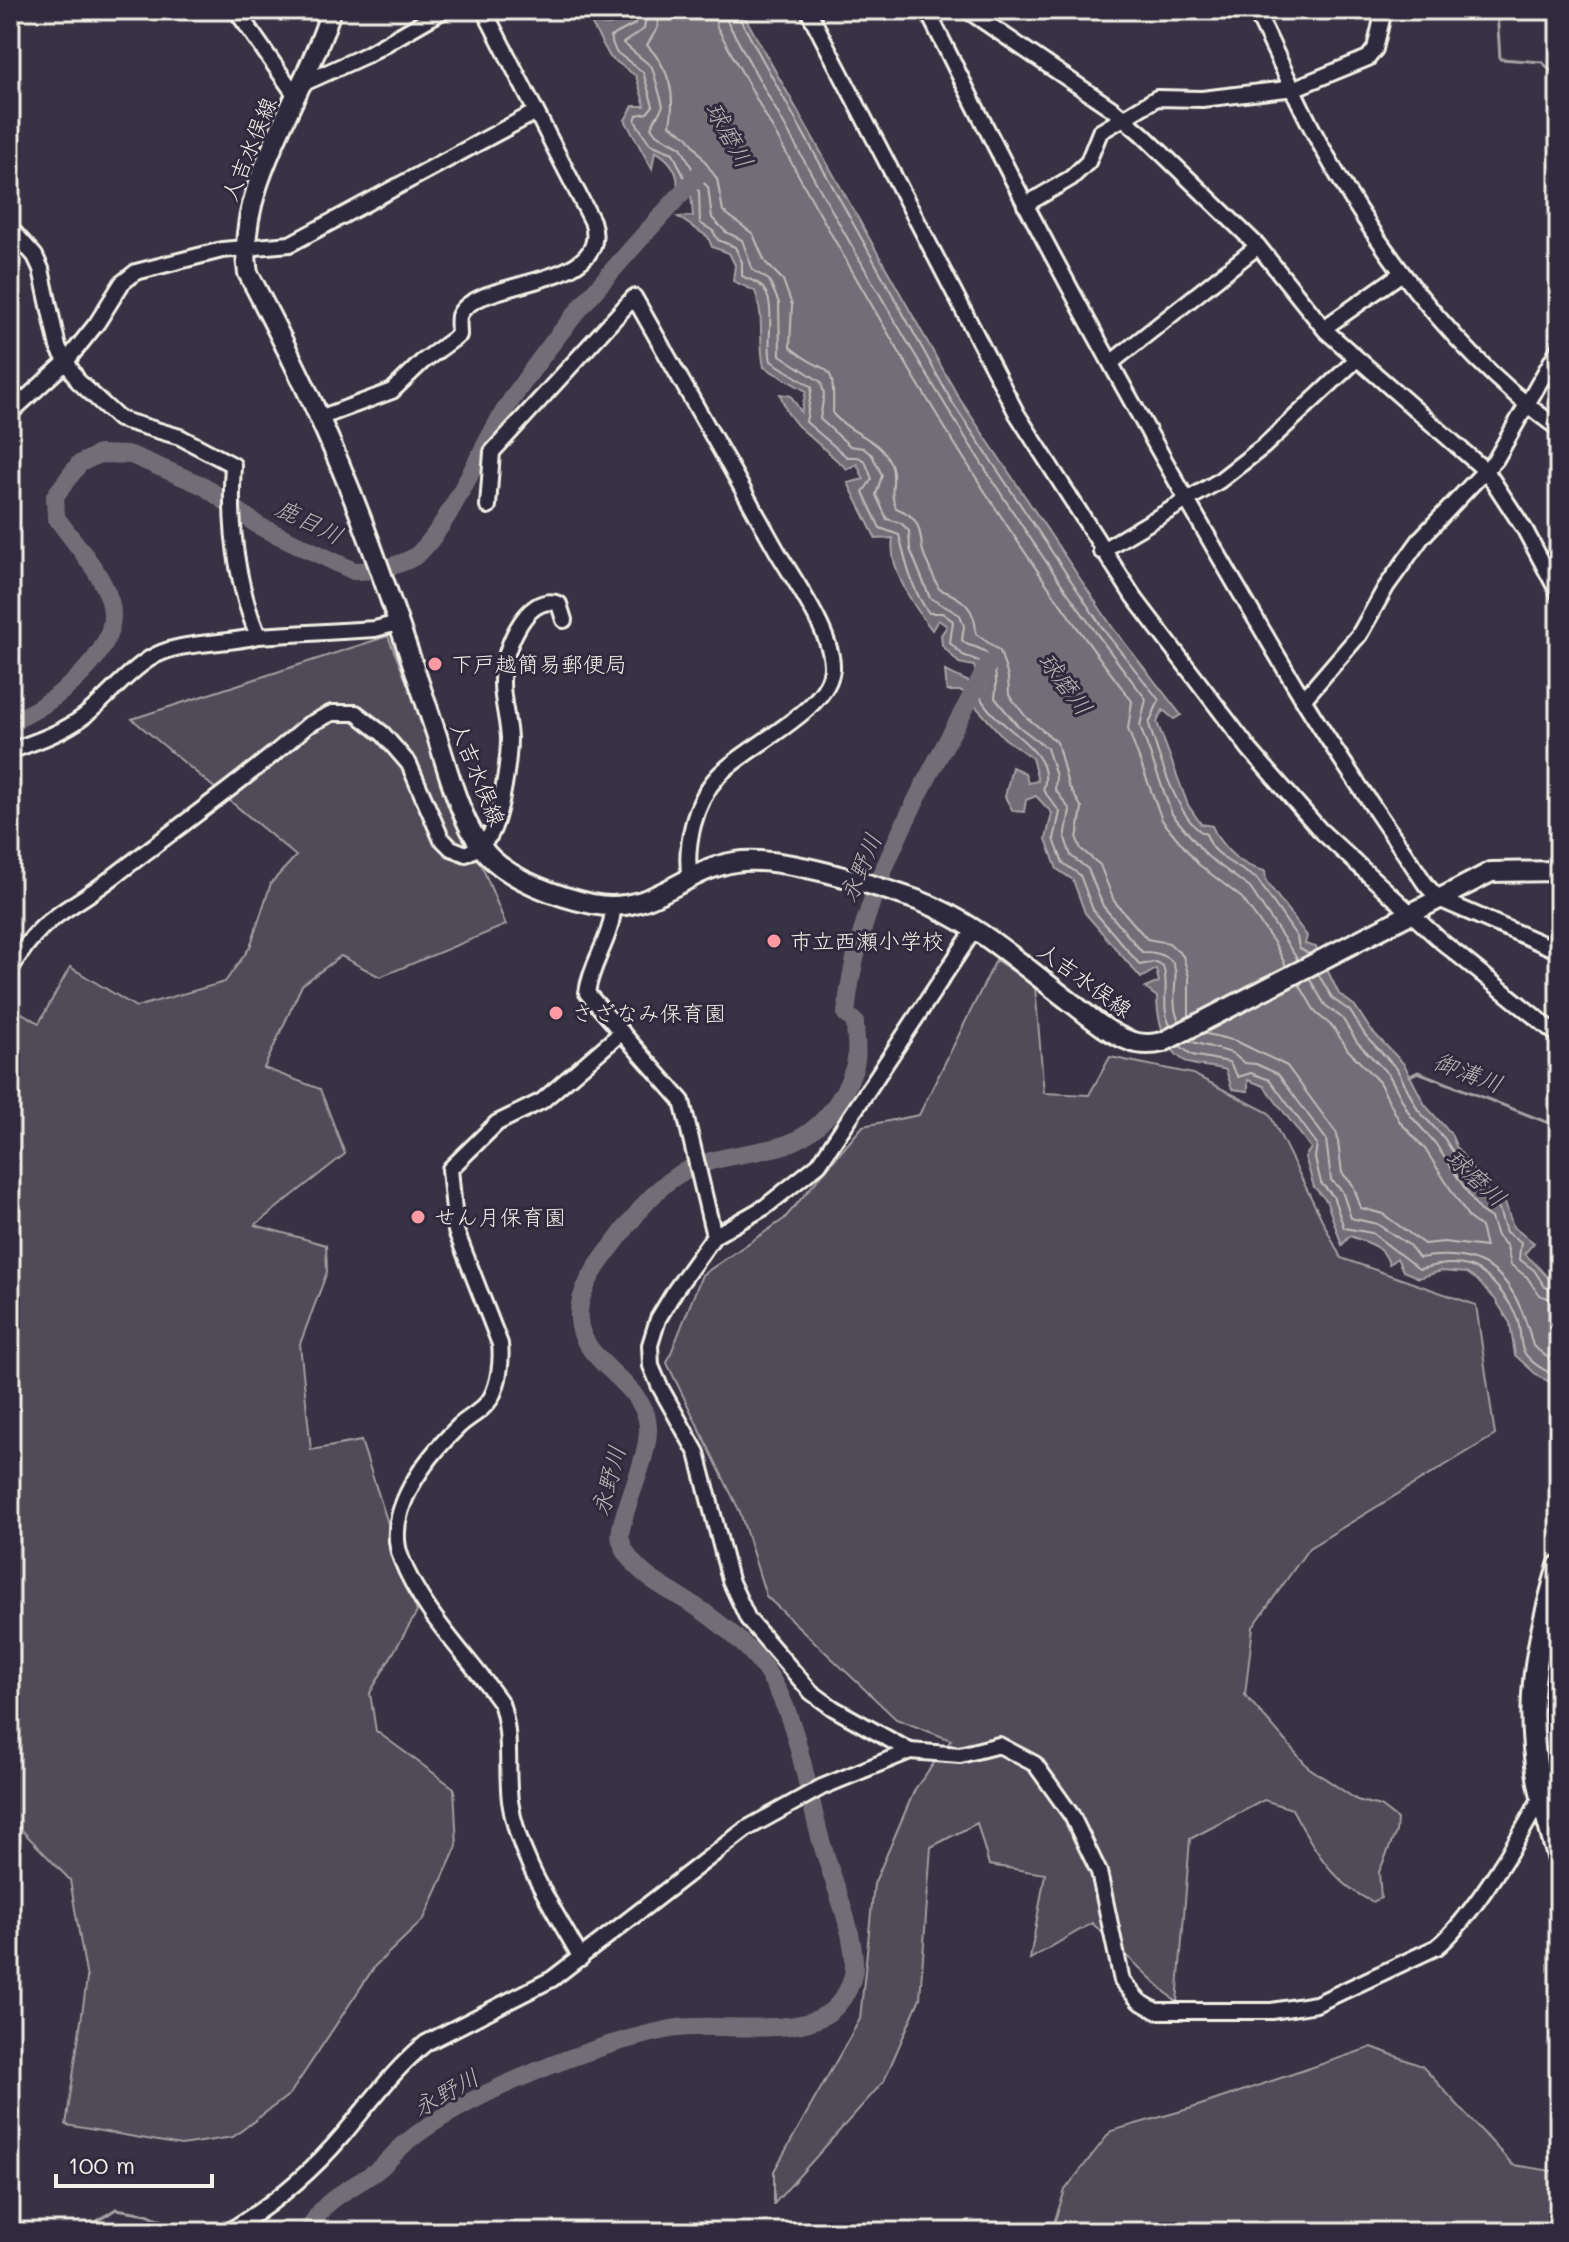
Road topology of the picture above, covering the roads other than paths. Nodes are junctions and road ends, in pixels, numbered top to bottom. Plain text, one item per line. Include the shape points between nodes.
1 (236, 10) edge
2 (331, 10) edge
3 (444, 10) edge
4 (484, 10) edge
5 (808, 10) edge
6 (927, 10) edge
7 (967, 10) edge
8 (1255, 10) edge
9 (1384, 10) edge
10 (1295, 88) junction
11 (299, 90) junction
12 (534, 113) junction
13 (1122, 119) junction
14 (1025, 205) junction
15 (10, 228) edge
16 (1258, 246) junction
17 (243, 248) junction
18 (1402, 273) junction
19 (1324, 328) junction
20 (1559, 348) edge
21 (1357, 359) junction
22 (1112, 362) junction
23 (65, 363) junction
24 (1527, 406) junction
25 (10, 413) edge
26 (322, 417) junction
27 (1559, 429) edge
28 (1487, 472) junction
29 (1188, 498) junction
30 (488, 506) dead end
31 (1101, 551) junction
32 (1559, 594) edge
33 (564, 620) dead end
34 (398, 623) junction
35 (258, 636) junction
36 (1303, 700) junction
37 (10, 751) edge
38 (481, 846) junction
39 (1559, 871) edge
40 (690, 879) junction
41 (1439, 899) junction
42 (613, 907) junction
43 (1408, 916) junction
44 (974, 930) junction
45 (1559, 951) edge
46 (10, 970) edge
47 (622, 1032) junction
48 (1559, 1036) edge
49 (714, 1236) junction
50 (1559, 1566) edge
51 (910, 1751) junction
52 (1559, 1757) edge
53 (1541, 1796) junction
54 (1559, 1859) edge
55 (581, 1958) junction
56 (228, 2232) edge

1 - 11 street
2 - 11 main road, 人吉水俣線
3 - 11 street
4 - 12 street
5 - 31 street via 1017,414
6 - 14 street
7 - 13 street
8 - 10 street
9 - 10 street via 1368,58
10 - 13 street via 1202,99 1157,98
10 - 18 street via 1318,140
11 - 17 main road, 人吉水俣線 via 248,209
12 - 17 street via 290,244
12 - 26 street via 592,221 595,244 571,267 466,307 459,317 459,335 392,391
13 - 14 street via 1100,132 1088,162 1071,178
13 - 16 street
14 - 22 street
15 - 23 street via 41,269
16 - 19 street
16 - 22 street
17 - 23 street via 136,272 122,283
17 - 26 main road, 人吉水俣線 via 248,273
18 - 19 street
18 - 24 street via 1433,314
19 - 21 street
20 - 24 street
21 - 28 street
21 - 29 street via 1264,446
22 - 29 street
23 - 25 street
23 - 35 street via 119,419 180,437 233,465 232,517 242,599
24 - 27 street
24 - 28 street
26 - 34 main road, 人吉水俣線
28 - 32 street
28 - 36 street via 1422,537 1359,635
29 - 31 street
29 - 36 street
30 - 40 street via 492,452 634,297 800,592 832,663 827,686 789,724 718,776 703,798 687,863
31 - 43 street via 1250,750 1320,830
33 - 38 street via 559,604 536,606 509,644 502,683 507,756 497,814
34 - 35 street
34 - 38 main road, 人吉水俣線 via 457,798
35 - 37 street via 166,650 126,675 82,718
36 - 41 street
38 - 42 main road, 人吉水俣線 via 520,878
38 - 46 street via 466,854 451,848 441,838 409,764 383,734 356,713 332,713 308,725 101,886 59,910 38,927
39 - 41 main road, 人吉水俣線 via 1491,872
40 - 42 main road, 人吉水俣線 via 662,896
40 - 44 main road, 人吉水俣線 via 709,869 769,862 894,893 952,915
41 - 43 main road, 人吉水俣線
41 - 45 street
42 - 47 street via 609,937 587,993
43 - 44 main road, 人吉水俣線 via 1163,1042 1139,1043 1107,1029
43 - 48 street
44 - 49 street via 833,1144 799,1182
47 - 49 street via 682,1101
47 - 55 street via 542,1101 497,1123 450,1169 456,1231 501,1357 492,1396 425,1465 398,1517 396,1538 420,1597 501,1703 518,1834
49 - 51 street via 658,1319 650,1355 660,1387 697,1453 730,1580 755,1629 811,1692
50 - 53 highway via 1538,1639 1531,1704 1532,1759
51 - 53 street via 960,1755 999,1745 1035,1764 1072,1816 1099,1872 1122,1981 1156,2011 1179,2013 1272,2011 1316,2004 1437,1947 1454,1933
51 - 55 street via 822,1787 746,1829
52 - 53 street
53 - 54 highway
55 - 56 street via 552,1979 426,2043 407,2058 320,2160

